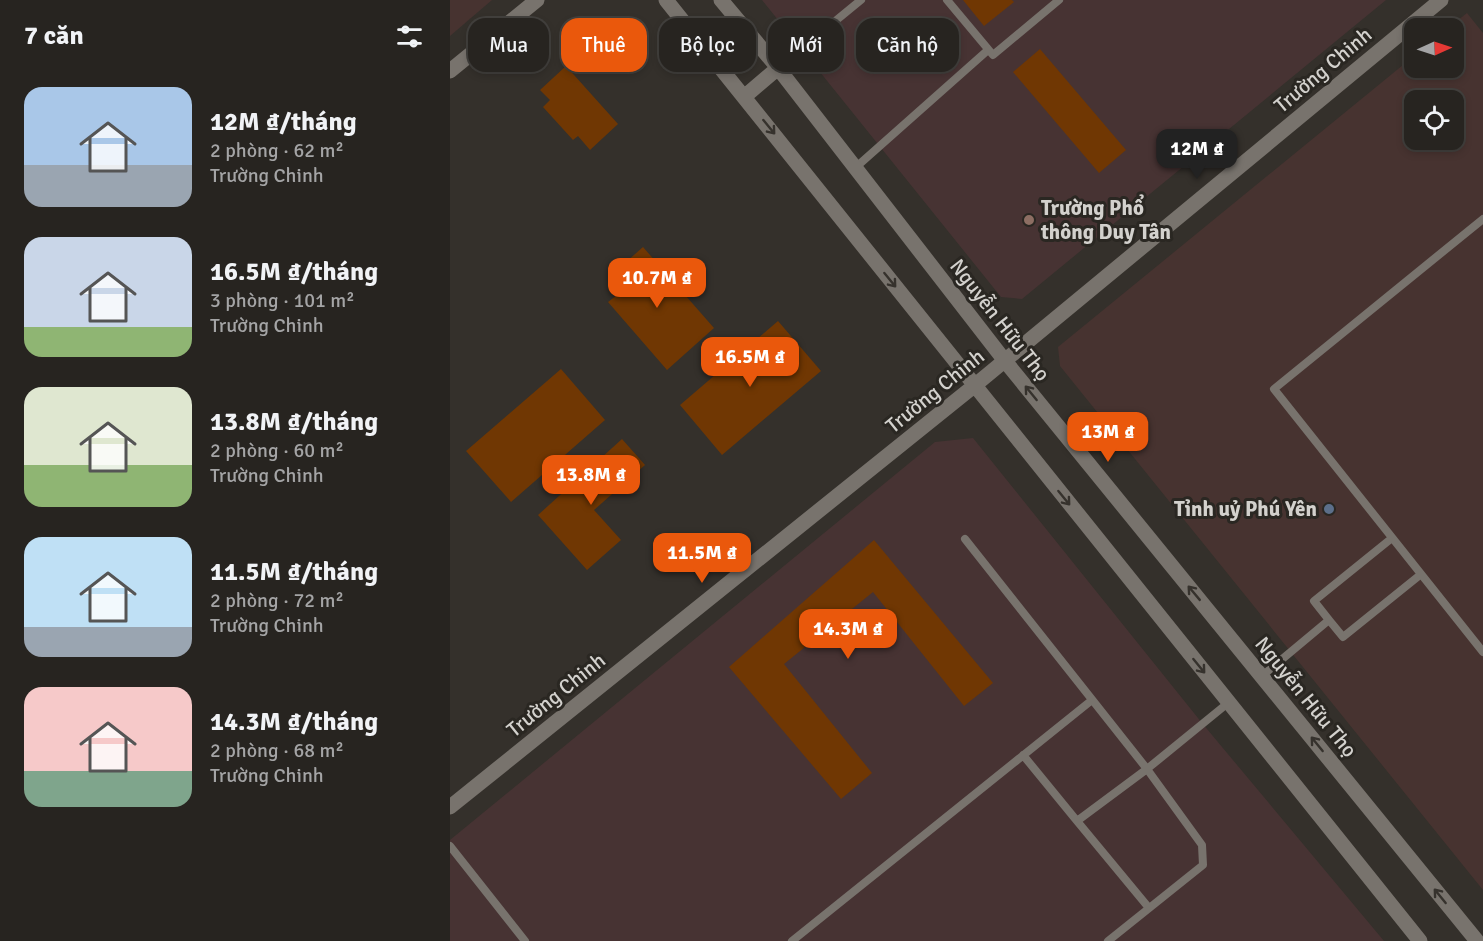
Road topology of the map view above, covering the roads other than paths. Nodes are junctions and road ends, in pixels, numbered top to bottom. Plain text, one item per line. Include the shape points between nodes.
1 (537, 0) edge
2 (666, 0) edge
3 (721, 0) edge
4 (861, 0) edge
5 (947, 0) edge
6 (1059, 0) edge
7 (1441, 0) edge
8 (839, 18) edge
9 (988, 50) junction
10 (768, 56) edge
11 (450, 71) edge
12 (773, 72) edge
13 (781, 72) edge
14 (744, 97) junction
15 (854, 168) junction
16 (1483, 219) edge
17 (1005, 361) junction
18 (974, 386) junction
19 (1392, 538) junction
20 (965, 539) dead end
21 (1420, 575) junction
22 (1329, 620) junction
23 (1483, 652) edge
24 (1262, 676) junction
25 (1092, 700) junction
26 (1228, 703) junction
27 (1023, 755) junction
28 (1147, 770) junction
29 (450, 807) edge
30 (1077, 820) junction
31 (450, 846) edge
32 (1149, 908) junction
33 (525, 941) edge
34 (792, 941) edge
35 (1108, 941) edge
36 (1420, 941) edge
37 (1477, 941) edge

1 - 11 street
2 - 14 street
3 - 10 street, Nguyễn Hữu Thọ
4 - 8 lane
5 - 9 lane
6 - 9 lane via 993,55
7 - 17 street, Trường Chinh
9 - 15 lane
12 - 14 street
13 - 15 street, Nguyễn Hữu Thọ
14 -> 18 street
15 - 17 street, Nguyễn Hữu Thọ
16 - 19 lane via 1274,389
17 - 18 street, Trường Chinh
24 -> 17 street, Nguyễn Hữu Thọ
18 -> 26 street
18 - 29 street, Trường Chinh
19 - 21 lane
19 - 22 lane via 1314,601
20 - 25 lane
21 - 22 lane via 1342,637
21 - 23 lane
22 - 24 lane
37 -> 24 street, Nguyễn Hữu Thọ
25 - 27 lane
25 - 28 lane
26 - 28 lane
26 - 36 street
27 - 30 lane
27 - 34 lane
28 - 30 lane
28 - 32 lane via 1202,845 1203,865
30 - 32 lane
31 - 33 lane
32 - 35 lane

